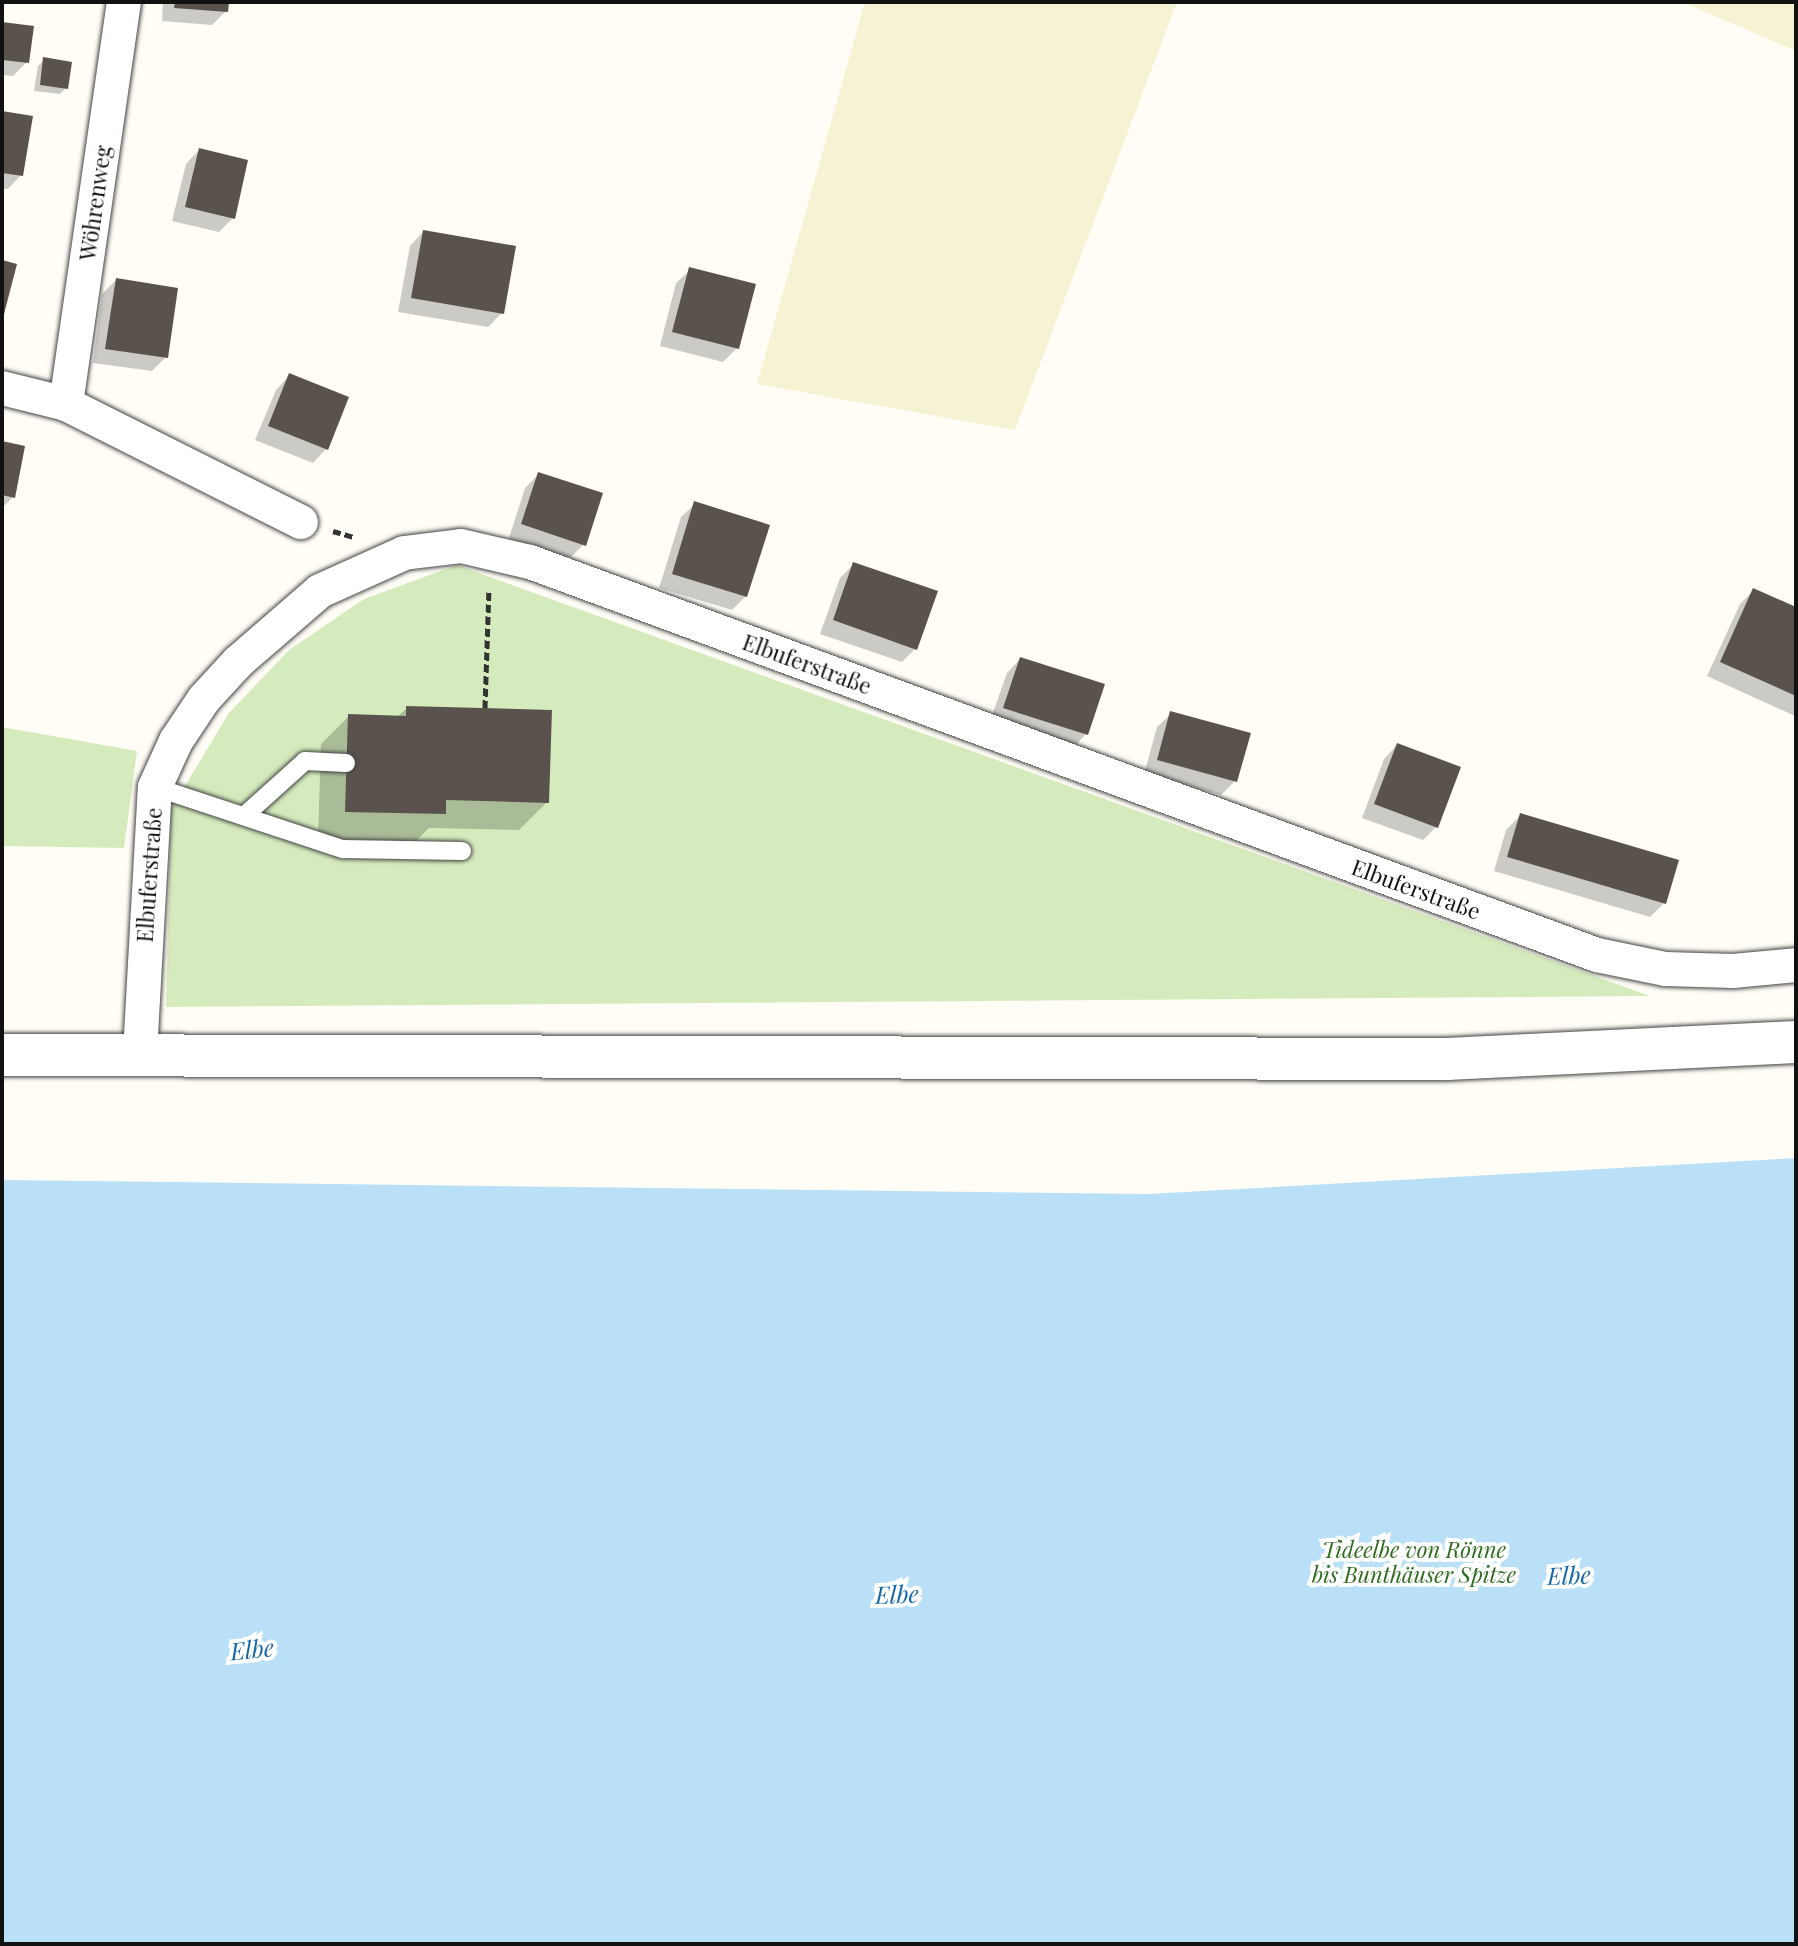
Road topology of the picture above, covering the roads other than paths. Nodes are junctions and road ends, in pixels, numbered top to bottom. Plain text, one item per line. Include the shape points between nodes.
1 (124, 2) edge
2 (2, 388) edge
3 (66, 404) junction
4 (301, 522) dead end
5 (346, 763) dead end
6 (155, 787) junction
7 (244, 816) junction
8 (462, 851) dead end
9 (1796, 965) edge
10 (1796, 1042) edge
11 (140, 1053) junction
12 (2, 1055) edge

1 - 3 street, Wöhrenweg
2 - 3 street
3 - 4 street
5 - 7 lane via 305,761
6 - 7 lane
6 - 9 street, Elbuferstraße via 204,699 259,642 320,591 404,553 461,546 530,562 1597,955 1665,969 1733,971
6 - 11 street, Elbuferstraße
7 - 8 lane via 343,849
10 - 11 street via 1447,1059
11 - 12 street

